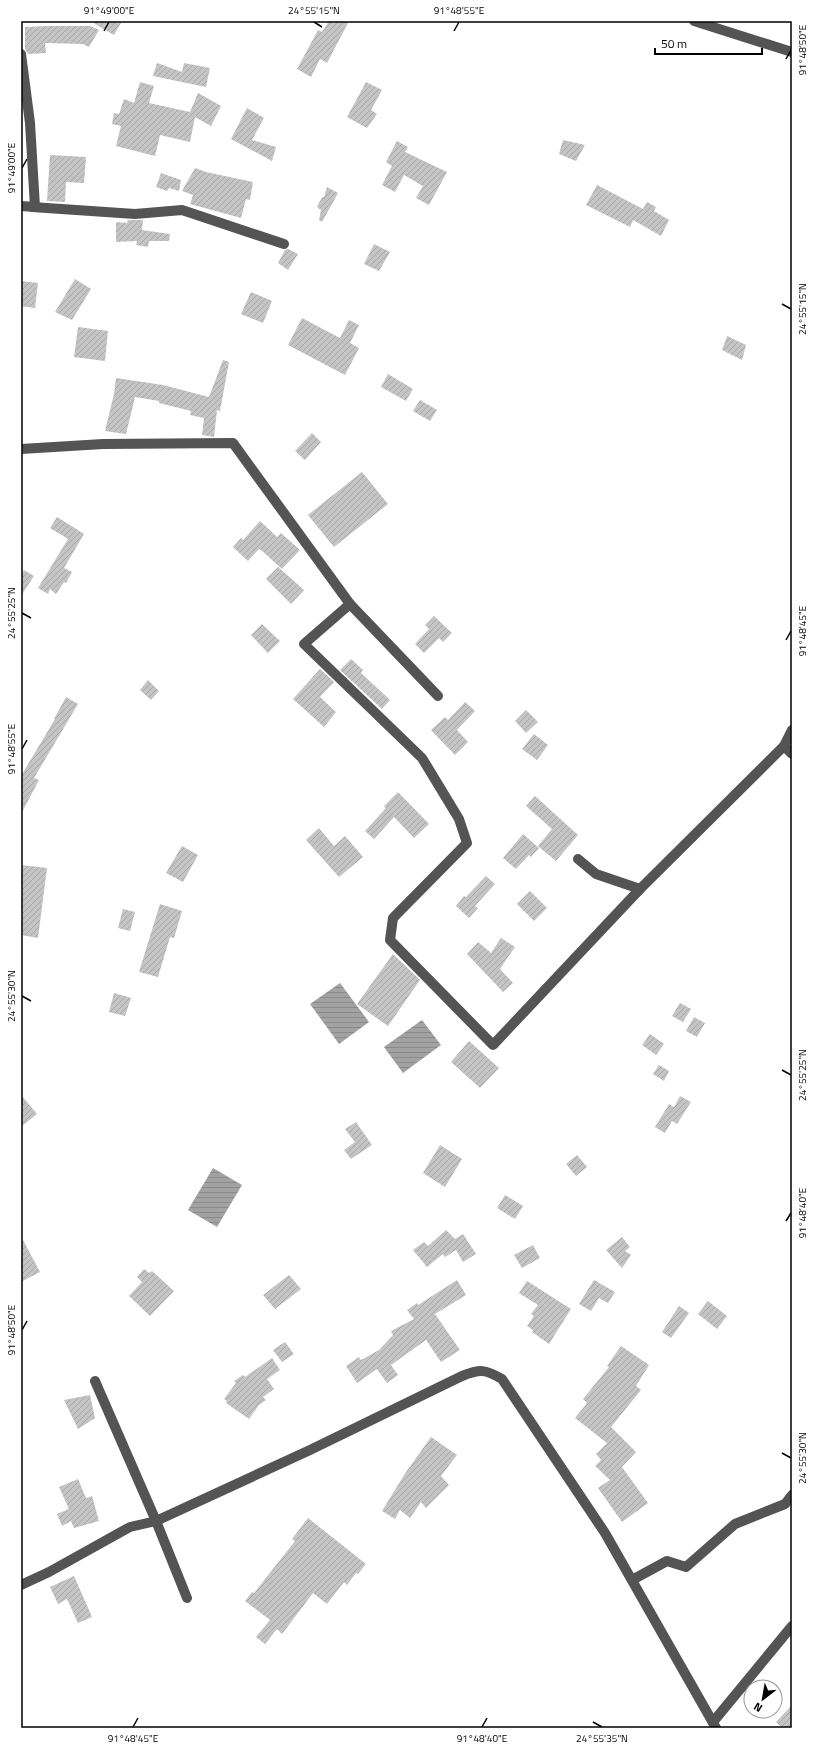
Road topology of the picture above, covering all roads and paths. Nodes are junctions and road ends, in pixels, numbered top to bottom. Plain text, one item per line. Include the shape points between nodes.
1 (694, 21) edge
2 (792, 52) edge
3 (21, 54) edge
4 (21, 206) edge
5 (32, 207) junction
6 (284, 244) dead end
7 (21, 449) edge
8 (350, 604) junction
9 (438, 696) dead end
10 (792, 730) edge
11 (784, 746) junction
12 (792, 754) edge
13 (578, 859) dead end
14 (640, 889) junction
15 (95, 1381) dead end
16 (792, 1495) edge
17 (156, 1520) junction
18 (632, 1580) junction
19 (21, 1585) edge
20 (187, 1598) dead end
21 (792, 1626) edge
22 (715, 1725) edge

1 - 2 street
3 - 5 street via 30,123 35,207
4 - 5 street
5 - 6 street via 135,214 182,210
7 - 8 street via 103,444 233,443
8 - 9 street
8 - 14 street via 304,644 422,758 458,818 467,843 393,918 390,940 493,1045
10 - 11 street
11 - 12 street
11 - 14 street
13 - 14 street via 596,874
15 - 17 street
16 - 18 street via 785,1504 735,1524 686,1567 667,1561
17 - 18 street via 310,1450 462,1376 476,1370 488,1371 502,1379 605,1533
17 - 19 street via 130,1527 50,1572
17 - 20 street
18 - 22 street
21 - 22 street

